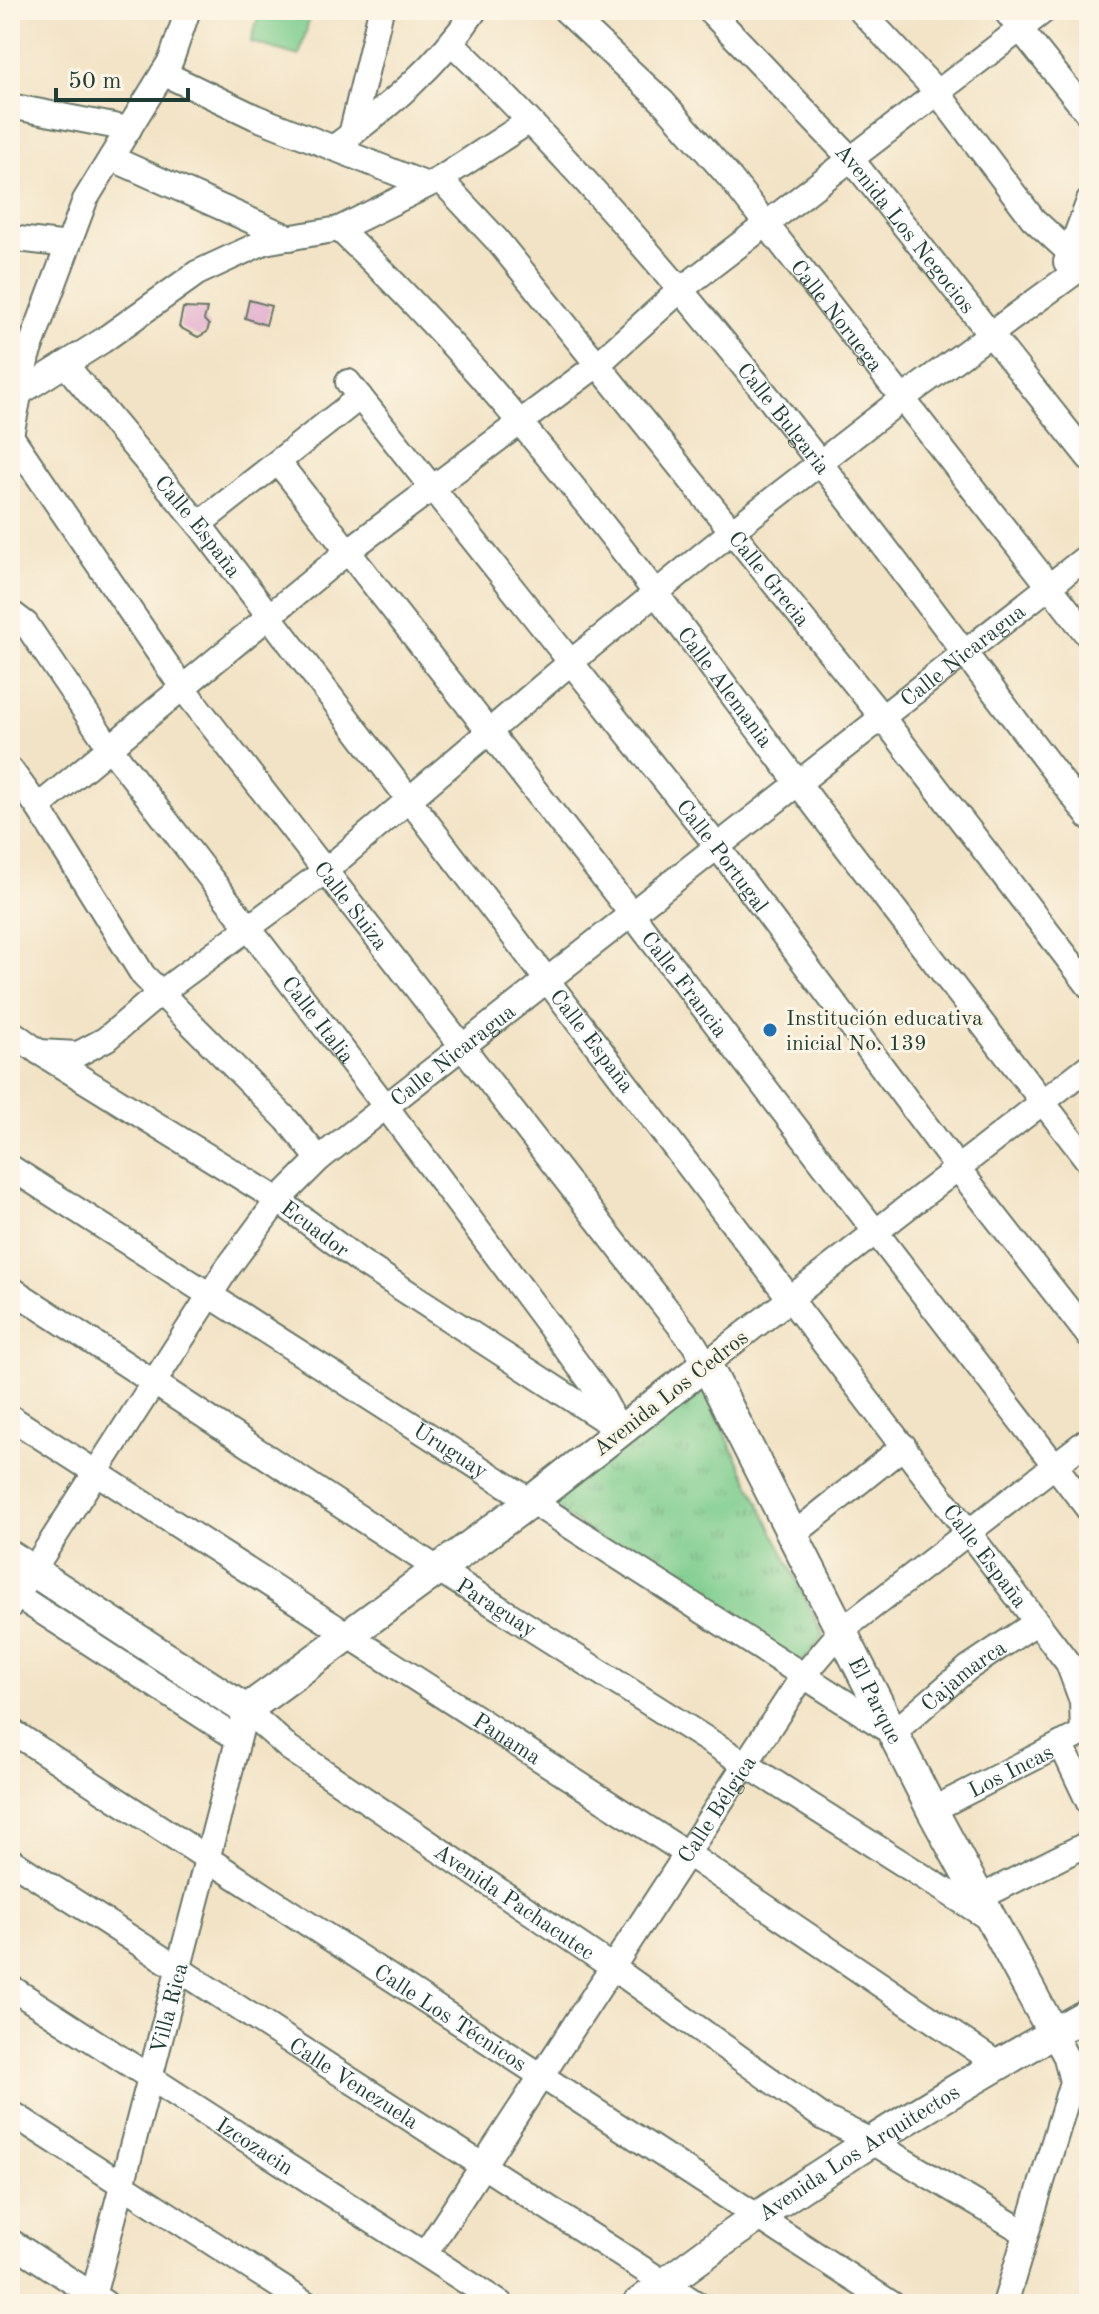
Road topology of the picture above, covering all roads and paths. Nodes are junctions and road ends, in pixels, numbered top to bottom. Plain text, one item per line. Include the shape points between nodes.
1 (186, 10) edge
2 (381, 10) edge
3 (475, 10) edge
4 (565, 10) edge
5 (709, 10) edge
6 (860, 10) edge
7 (1045, 10) edge
8 (1013, 19) edge
9 (453, 44) junction
10 (163, 73) junction
11 (938, 93) junction
12 (10, 106) edge
13 (1089, 115) edge
14 (528, 122) junction
15 (129, 129) junction
16 (342, 141) junction
17 (111, 158) junction
18 (852, 160) junction
19 (434, 182) junction
20 (1089, 201) edge
21 (766, 224) junction
22 (339, 229) junction
23 (10, 238) edge
24 (290, 238) junction
25 (68, 245) junction
26 (1079, 257) edge
27 (679, 291) junction
28 (992, 333) junction
29 (18, 356) edge
30 (65, 364) junction
31 (597, 365) junction
32 (18, 394) junction
33 (903, 398) junction
34 (518, 423) junction
35 (11, 438) edge
36 (1089, 458) edge
37 (278, 462) junction
38 (821, 465) junction
39 (431, 486) junction
40 (199, 524) junction
41 (732, 531) junction
42 (348, 551) junction
43 (1089, 555) edge
44 (1050, 586) junction
45 (657, 592) junction
46 (10, 612) edge
47 (269, 617) junction
48 (1089, 637) edge
49 (963, 653) junction
50 (571, 662) junction
51 (182, 687) junction
52 (882, 717) junction
53 (489, 731) junction
54 (108, 745) junction
55 (10, 769) edge
56 (798, 783) junction
57 (408, 799) junction
58 (38, 807) junction
59 (1089, 817) edge
60 (717, 846) junction
61 (325, 871) junction
62 (631, 913) junction
63 (248, 931) junction
64 (546, 980) junction
65 (1089, 986) edge
66 (159, 994) junction
67 (10, 1031) edge
68 (462, 1046) junction
69 (39, 1052) junction
70 (1089, 1066) edge
71 (1042, 1101) junction
72 (387, 1108) junction
73 (319, 1159) junction
74 (1089, 1162) edge
75 (956, 1166) junction
76 (10, 1167) edge
77 (278, 1200) junction
78 (873, 1232) junction
79 (10, 1288) edge
80 (210, 1295) junction
81 (790, 1297) junction
82 (1089, 1336) edge
83 (706, 1364) junction
84 (153, 1383) junction
85 (10, 1417) edge
86 (620, 1431) junction
87 (1089, 1439) edge
88 (904, 1446) junction
89 (1055, 1466) junction
90 (95, 1474) junction
91 (530, 1502) junction
92 (1089, 1510) edge
93 (969, 1531) junction
94 (793, 1535) junction
95 (439, 1570) junction
96 (16, 1584) edge
97 (1037, 1622) junction
98 (842, 1630) junction
99 (351, 1636) junction
100 (803, 1676) junction
101 (242, 1725) junction
102 (10, 1730) edge
103 (1086, 1731) edge
104 (893, 1733) junction
105 (1061, 1744) junction
106 (745, 1765) junction
107 (1089, 1803) edge
108 (932, 1810) junction
109 (1089, 1843) edge
110 (689, 1855) junction
111 (207, 1858) junction
112 (10, 1860) edge
113 (984, 1909) junction
114 (178, 1966) junction
115 (612, 1967) junction
116 (10, 1987) edge
117 (1089, 2013) edge
118 (1053, 2033) junction
119 (999, 2065) junction
120 (539, 2076) junction
121 (150, 2078) junction
122 (10, 2112) edge
123 (869, 2140) junction
124 (484, 2164) junction
125 (122, 2185) junction
126 (753, 2216) junction
127 (1026, 2233) junction
128 (10, 2241) edge
129 (425, 2254) junction
130 (665, 2283) junction
131 (97, 2301) edge
132 (307, 2304) edge
133 (501, 2304) edge
134 (638, 2304) edge
135 (697, 2304) edge
136 (892, 2304) edge
137 (1005, 2304) edge

1 - 10 street
2 - 16 street
3 - 9 street
4 - 21 street, Calle Noruega via 663,102
5 - 18 street, Avenida Los Negocios
6 - 11 street
7 - 8 street
8 - 11 street
8 - 13 street
9 - 14 street, Calle Bulgaria
9 - 16 street via 387,108
10 - 15 street
10 - 16 street via 255,117
11 - 18 street
11 - 26 street via 1033,219
12 - 15 street
14 - 19 street
14 - 27 street, Calle Bulgaria
15 - 17 street
16 - 19 street
17 - 24 street
17 - 25 street via 85,200
18 - 21 street
18 - 28 street, Avenida Los Negocios
19 - 22 street
19 - 31 street, Calle Grecia via 497,240
20 - 26 street
21 - 27 street
21 - 33 street, Calle Noruega
22 - 24 street
22 - 34 street, Calle Alemania via 411,297
23 - 25 street
24 - 30 street via 264,242 197,273
25 - 29 street
26 - 28 street via 1060,283
27 - 31 street
27 - 38 street, Calle Bulgaria
28 - 33 street
28 - 36 street, Avenida Los Negocios
29 - 32 street
30 - 32 street
30 - 40 street, Calle España
31 - 34 street
31 - 41 street, Calle Grecia
32 - 35 street
33 - 38 street
33 - 44 street, Calle Noruega
34 - 39 street
34 - 45 street, Calle Alemania
35 - 51 street, Calle Suiza
37 - 39 street, Calle Portugal via 354,390
37 - 40 street
37 - 42 street, Calle Francia
38 - 41 street
38 - 49 street, Calle Bulgaria
39 - 42 street
39 - 50 street, Calle Portugal
40 - 47 street, Calle España
41 - 45 street
41 - 52 street, Calle Grecia
42 - 47 street
42 - 53 street, Calle Francia
43 - 44 street, Calle Nicaragua
44 - 48 street, Calle Noruega
44 - 49 street, Calle Nicaragua
45 - 50 street
45 - 56 street, Calle Alemania
46 - 54 street, Calle Italia via 26,624
47 - 51 street
47 - 57 street, Calle España
49 - 52 street, Calle Nicaragua
49 - 59 street, Calle Bulgaria
50 - 53 street
50 - 60 street, Calle Portugal
51 - 54 street
51 - 61 street, Calle Suiza
52 - 56 street, Calle Nicaragua
52 - 65 street, Calle Grecia
53 - 57 street
53 - 62 street, Calle Francia
54 - 58 street
54 - 63 street, Calle Italia
55 - 58 street
56 - 60 street, Calle Nicaragua
56 - 71 street, Calle Alemania
57 - 61 street
57 - 64 street, Calle España
58 - 66 street
60 - 62 street, Calle Nicaragua
60 - 75 street, Calle Portugal
61 - 63 street
61 - 68 street, Calle Suiza
62 - 64 street, Calle Nicaragua
62 - 78 street, Calle Francia
63 - 66 street
63 - 72 street, Calle Italia
64 - 68 street, Calle Nicaragua
64 - 81 street, Calle España
66 - 69 street via 106,1039 78,1054
66 - 73 street via 287,1120
67 - 69 street, Ecuador
68 - 72 street, Calle Nicaragua
68 - 83 street, Calle Suiza
69 - 77 street, Ecuador
70 - 71 street, Avenida Los Cedros
71 - 74 street, Calle Alemania
71 - 75 street, Avenida Los Cedros
72 - 73 street, Calle Nicaragua
72 - 86 street, Calle Italia via 602,1397
73 - 77 street, Calle Nicaragua
75 - 78 street, Avenida Los Cedros
75 - 82 street, Calle Portugal
76 - 80 street, Uruguay
77 - 80 street, Calle Nicaragua
77 - 86 street, Ecuador via 361,1262
78 - 81 street, Avenida Los Cedros
78 - 89 street, Calle Francia
79 - 84 street, Paraguay
80 - 84 street, Calle Nicaragua
80 - 91 street, Uruguay
81 - 83 street, Avenida Los Cedros
81 - 88 street, Calle España
83 - 86 main road, Avenida Los Cedros
83 - 94 main road, El Parque
84 - 90 street, Calle Nicaragua
84 - 95 street, Paraguay
85 - 90 street, Panama
86 - 91 main road, Avenida Los Cedros
87 - 89 street, Calle Bélgica
88 - 93 street, Calle España
88 - 94 street
89 - 92 street, Calle Francia
89 - 93 street, Calle Bélgica
90 - 96 street, Calle Nicaragua
90 - 99 street, Panama
91 - 95 main road, Avenida Los Cedros
91 - 100 street, Uruguay
93 - 97 street, Calle España
93 - 98 street, Calle Bélgica
94 - 98 main road, El Parque
95 - 99 main road, Avenida Los Cedros
95 - 106 street, Paraguay
96 - 101 main road, Avenida Pachacutec
97 - 103 street, Calle España via 1077,1680
97 - 104 street, Cajamarca via 968,1668
98 - 100 street, Calle Bélgica
98 - 104 main road, El Parque
99 - 101 main road, Avenida Los Cedros
99 - 110 street, Panama
100 - 104 street, Uruguay
100 - 106 street, Calle Bélgica
101 - 111 street, Villa Rica
101 - 115 street, Avenida Pachacutec via 289,1748
102 - 111 street, Calle Los Técnicos
103 - 105 street, Los Incas
104 - 108 main road, El Parque
105 - 107 street
105 - 108 street, Los Incas
106 - 110 street, Calle Bélgica
106 - 113 street, Paraguay
108 - 113 main road, El Parque
109 - 113 street
110 - 115 street, Calle Bélgica
110 - 119 street, Panama
111 - 114 street, Villa Rica
111 - 120 street, Calle Los Técnicos
112 - 114 street, Calle Venezuela
113 - 118 main road, El Parque
114 - 121 street, Villa Rica
114 - 124 street, Calle Venezuela
115 - 120 street, Calle Bélgica
115 - 123 street, Avenida Pachacutec via 824,2118
116 - 121 street, Izcozacin
117 - 118 main road, Avenida Los Arquitectos
118 - 119 main road, Avenida Los Arquitectos
118 - 127 street via 1072,2082
119 - 123 main road, Avenida Los Arquitectos
120 - 124 street, Calle Bélgica
120 - 126 street, Calle Los Técnicos
121 - 125 street, Villa Rica
121 - 129 street, Izcozacin
122 - 125 street
123 - 126 main road, Avenida Los Arquitectos
123 - 127 street, Avenida Pachacutec
124 - 129 street, Calle Bélgica
124 - 130 street, Calle Venezuela
125 - 131 street, Villa Rica
125 - 132 street
126 - 130 main road, Avenida Los Arquitectos
126 - 136 street, Calle Los Técnicos
127 - 137 street
128 - 131 street
129 - 133 street, Izcozacin
130 - 134 main road, Avenida Los Arquitectos
130 - 135 street, Calle Venezuela

